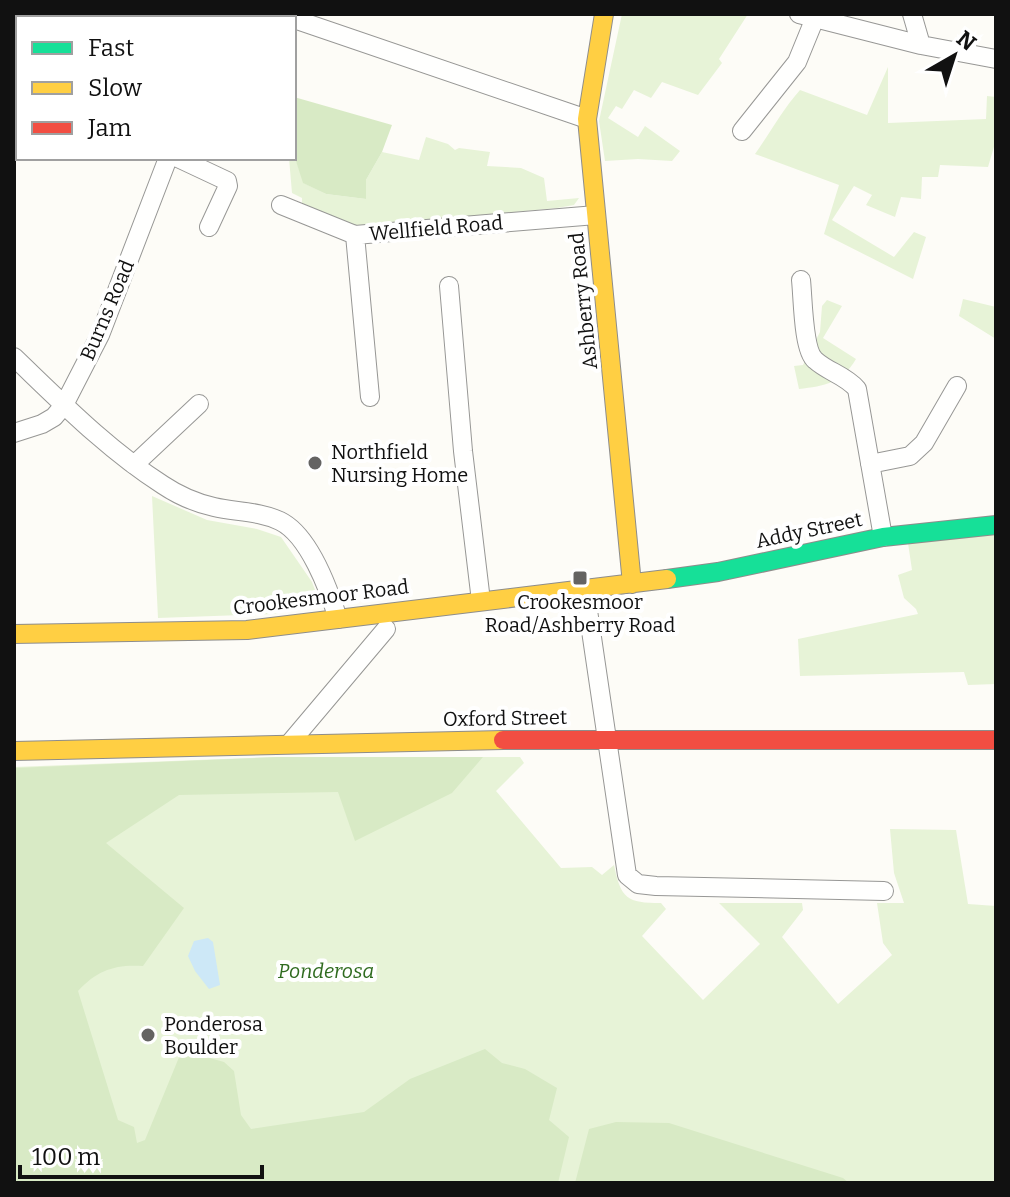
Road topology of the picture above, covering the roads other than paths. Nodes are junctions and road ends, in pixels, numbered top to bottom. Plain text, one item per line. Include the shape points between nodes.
1 (604, 14) edge
2 (912, 14) edge
3 (807, 16) edge
4 (296, 20) edge
5 (921, 45) junction
6 (996, 59) edge
7 (587, 119) junction
8 (742, 131) dead end
9 (167, 160) edge
10 (182, 160) edge
11 (281, 205) dead end
12 (596, 215) junction
13 (209, 227) dead end
14 (355, 235) junction
15 (801, 280) dead end
16 (449, 286) dead end
17 (14, 357) edge
18 (957, 386) dead end
19 (370, 397) dead end
20 (199, 404) dead end
21 (64, 405) junction
22 (14, 433) edge
23 (870, 464) junction
24 (134, 465) junction
25 (996, 525) edge
26 (883, 537) junction
27 (632, 584) junction
28 (585, 590) junction
29 (481, 601) junction
30 (338, 619) junction
31 (386, 629) dead end
32 (14, 634) edge
33 (607, 740) junction
34 (996, 740) edge
35 (289, 744) junction
36 (14, 751) edge
37 (884, 891) dead end

1 - 7 street, Ashberry Road
2 - 5 street
3 - 5 street
3 - 8 street via 797,62
4 - 7 street
5 - 6 street
7 - 12 street, Ashberry Road
9 - 21 street, Burns Road via 100,335
10 - 13 street via 227,181
11 - 14 street, Wellfield Road
12 - 14 street, Wellfield Road
12 - 27 street, Ashberry Road
14 - 19 street
15 - 23 street via 809,352 857,389
16 - 29 street
17 - 21 street
18 - 23 street via 924,443 910,456
20 - 24 street
21 - 22 street, Burns Road via 42,424
21 - 24 street
23 - 26 street
24 - 30 street via 189,499 281,521 311,556
25 - 26 street, Addy Street
26 - 27 street, Addy Street via 718,572
27 - 28 street, Crookesmoor Road
28 - 29 street, Crookesmoor Road
28 - 33 street
29 - 30 street, Crookesmoor Road
30 - 32 street, Crookesmoor Road via 247,630
31 - 35 street
33 - 34 street, Oxford Street
33 - 35 street, Oxford Street
33 - 37 street via 627,875 633,882
35 - 36 street, Oxford Street

